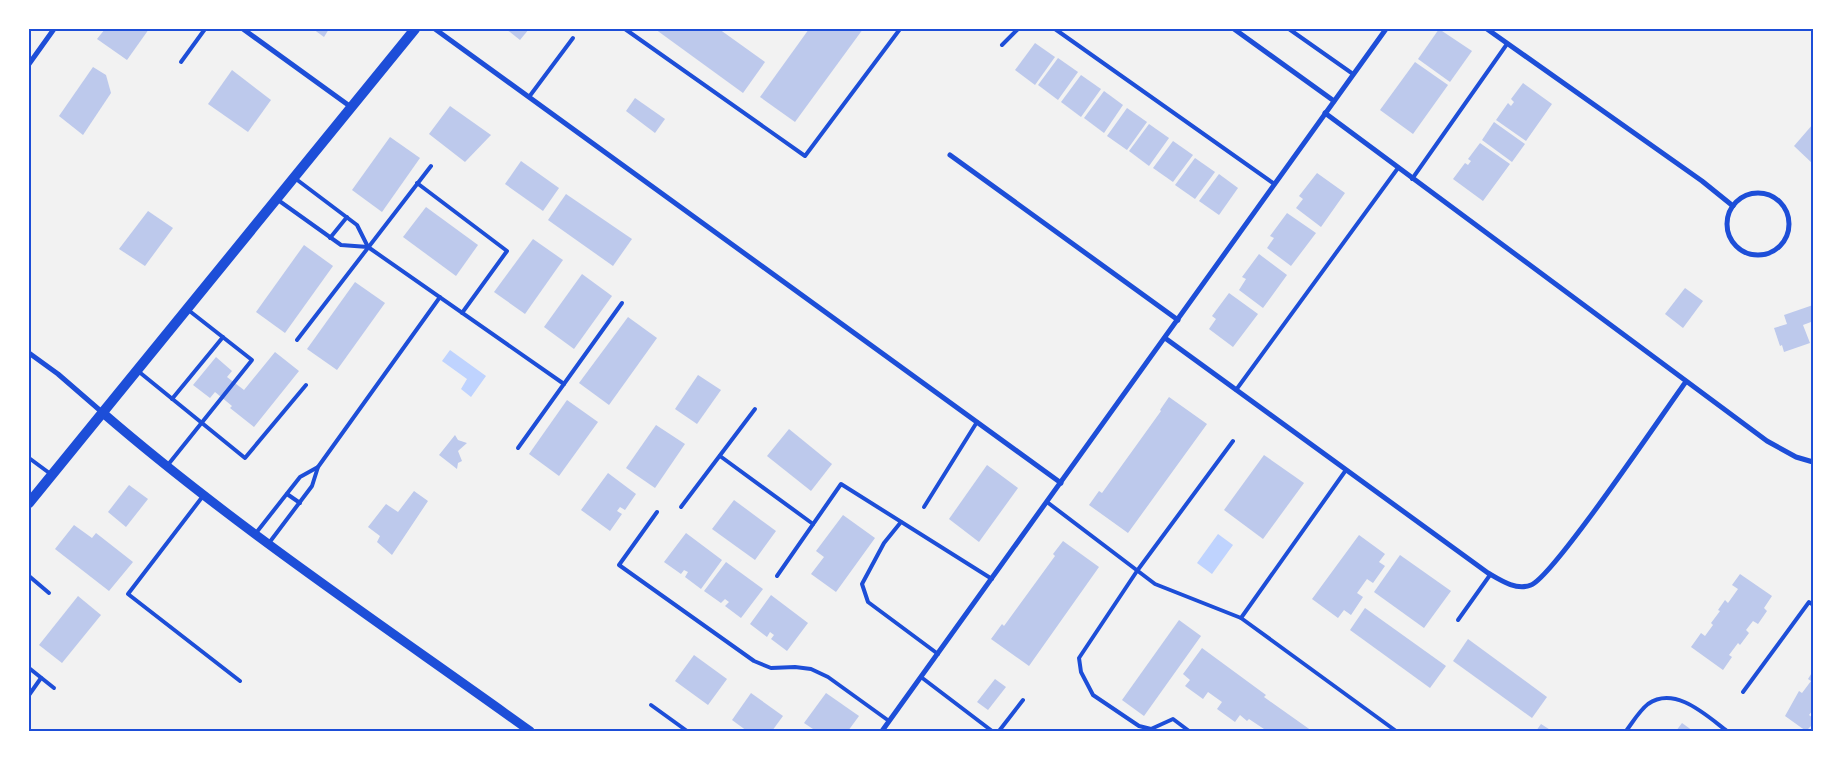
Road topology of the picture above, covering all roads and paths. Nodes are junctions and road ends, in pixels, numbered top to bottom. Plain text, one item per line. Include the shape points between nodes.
1 (54, 29) edge
2 (204, 29) edge
3 (243, 29) edge
4 (415, 29) edge
5 (435, 29) edge
6 (624, 29) edge
7 (900, 29) edge
8 (1018, 29) edge
9 (1055, 29) edge
10 (1234, 29) edge
11 (1289, 29) edge
12 (1386, 29) edge
13 (1487, 29) edge
14 (573, 38) dead end
15 (1507, 44) junction
16 (1002, 45) dead end
17 (181, 62) dead end
18 (29, 64) edge
19 (1353, 74) junction
20 (529, 97) junction
21 (1334, 101) junction
22 (352, 108) junction
23 (1325, 113) junction
24 (950, 155) dead end
25 (431, 166) dead end
26 (1398, 168) junction
27 (294, 178) junction
28 (1412, 179) junction
29 (417, 183) junction
30 (1273, 183) junction
31 (276, 199) junction
32 (1733, 206) junction
33 (347, 217) junction
34 (330, 238) junction
35 (368, 247) junction
36 (440, 297) junction
37 (622, 303) dead end
38 (187, 308) junction
39 (462, 313) junction
40 (1178, 320) junction
41 (223, 337) junction
42 (1165, 338) junction
43 (297, 340) dead end
44 (29, 352) edge
45 (137, 371) junction
46 (1685, 382) junction
47 (564, 384) junction
48 (306, 385) dead end
49 (1236, 390) junction
50 (172, 399) junction
51 (755, 409) dead end
52 (102, 413) junction
53 (977, 422) junction
54 (201, 423) junction
55 (1233, 441) dead end
56 (518, 448) dead end
57 (720, 456) junction
58 (29, 458) edge
59 (1813, 462) edge
60 (167, 466) junction
61 (318, 467) junction
62 (1346, 470) junction
63 (52, 475) junction
64 (1061, 483) junction
65 (204, 494) junction
66 (287, 494) junction
67 (1047, 502) junction
68 (29, 503) edge
69 (300, 503) junction
70 (924, 506) dead end
71 (681, 507) dead end
72 (657, 512) dead end
73 (901, 522) junction
74 (813, 524) junction
75 (256, 533) junction
76 (269, 543) junction
77 (1137, 571) junction
78 (1490, 575) junction
79 (29, 576) edge
80 (777, 576) dead end
81 (992, 579) junction
82 (49, 593) dead end
83 (1813, 605) edge
84 (1241, 618) junction
85 (1458, 620) dead end
86 (938, 654) junction
87 (29, 668) edge
88 (921, 677) junction
89 (41, 678) junction
90 (240, 681) dead end
91 (54, 688) dead end
92 (1743, 692) dead end
93 (29, 695) edge
94 (1024, 700) dead end
95 (651, 705) dead end
96 (889, 721) junction
97 (530, 731) edge
98 (687, 731) edge
99 (882, 731) edge
100 (992, 731) edge
101 (1000, 731) edge
102 (1189, 731) edge
103 (1396, 731) edge
104 (1626, 731) edge
105 (1727, 731) edge

1 - 18 street
2 - 17 lane
3 - 22 street
4 - 22 main road
5 - 20 street
6 - 7 lane via 805,156
8 - 16 lane
9 - 30 lane
10 - 21 street
11 - 19 lane
12 - 19 street
13 - 15 street
14 - 20 lane
15 - 28 lane
15 - 32 street
19 - 21 street
20 - 53 street
21 - 23 street
22 - 27 main road
23 - 26 street
23 - 30 street
24 - 40 street
25 - 29 lane
26 - 28 street
26 - 49 lane
27 - 31 main road
27 - 33 lane
28 - 46 street
29 - 35 lane
29 - 39 lane via 507,251
30 - 40 street
31 - 34 lane
31 - 38 main road
32 - 32 street via 1726,225 1734,244 1742,251 1762,255 1780,246 1786,238 1788,217 1785,208 1774,197 1749,194
33 - 34 lane
33 - 35 lane via 357,225
34 - 35 lane via 341,245
35 - 36 lane
35 - 43 lane
36 - 39 lane
36 - 61 lane
37 - 47 lane
38 - 41 lane
38 - 45 main road
39 - 47 lane
40 - 42 street
41 - 50 lane
41 - 54 lane via 252,360
42 - 49 street
42 - 64 street
44 - 52 street
45 - 50 lane
45 - 52 main road
46 - 59 street via 1767,441 1796,457
46 - 78 street via 1570,543 1538,582 1528,586 1506,584
47 - 56 lane
48 - 54 lane via 244,458
49 - 62 street
50 - 54 lane
51 - 57 lane
52 - 60 street
52 - 63 main road
53 - 64 street
53 - 70 lane
54 - 60 lane
55 - 77 lane
57 - 71 lane
57 - 74 lane
58 - 63 lane
60 - 65 street
61 - 66 lane via 300,477
61 - 69 lane via 312,486
62 - 78 street
62 - 84 lane
63 - 68 main road
64 - 67 street
65 - 75 street
65 - 90 lane via 128,594
66 - 69 lane
66 - 75 lane
67 - 77 lane
67 - 81 street
69 - 76 lane
72 - 96 lane via 619,565 754,661 771,668 795,667 828,677
73 - 74 lane via 840,484
73 - 81 lane
73 - 86 lane via 884,543 862,584 868,602
74 - 80 lane
75 - 76 street
76 - 97 street
77 - 84 lane via 1155,584
77 - 102 lane via 1079,658 1080,672 1093,695 1139,726 1151,729 1173,720
78 - 85 lane
79 - 82 lane
81 - 86 street
83 - 92 lane via 1809,602
84 - 103 lane
86 - 88 street
87 - 89 lane
88 - 96 street
88 - 100 lane
89 - 91 lane
89 - 93 lane
94 - 101 lane
95 - 98 lane
96 - 99 street
104 - 105 lane via 1650,703 1671,699 1688,703

